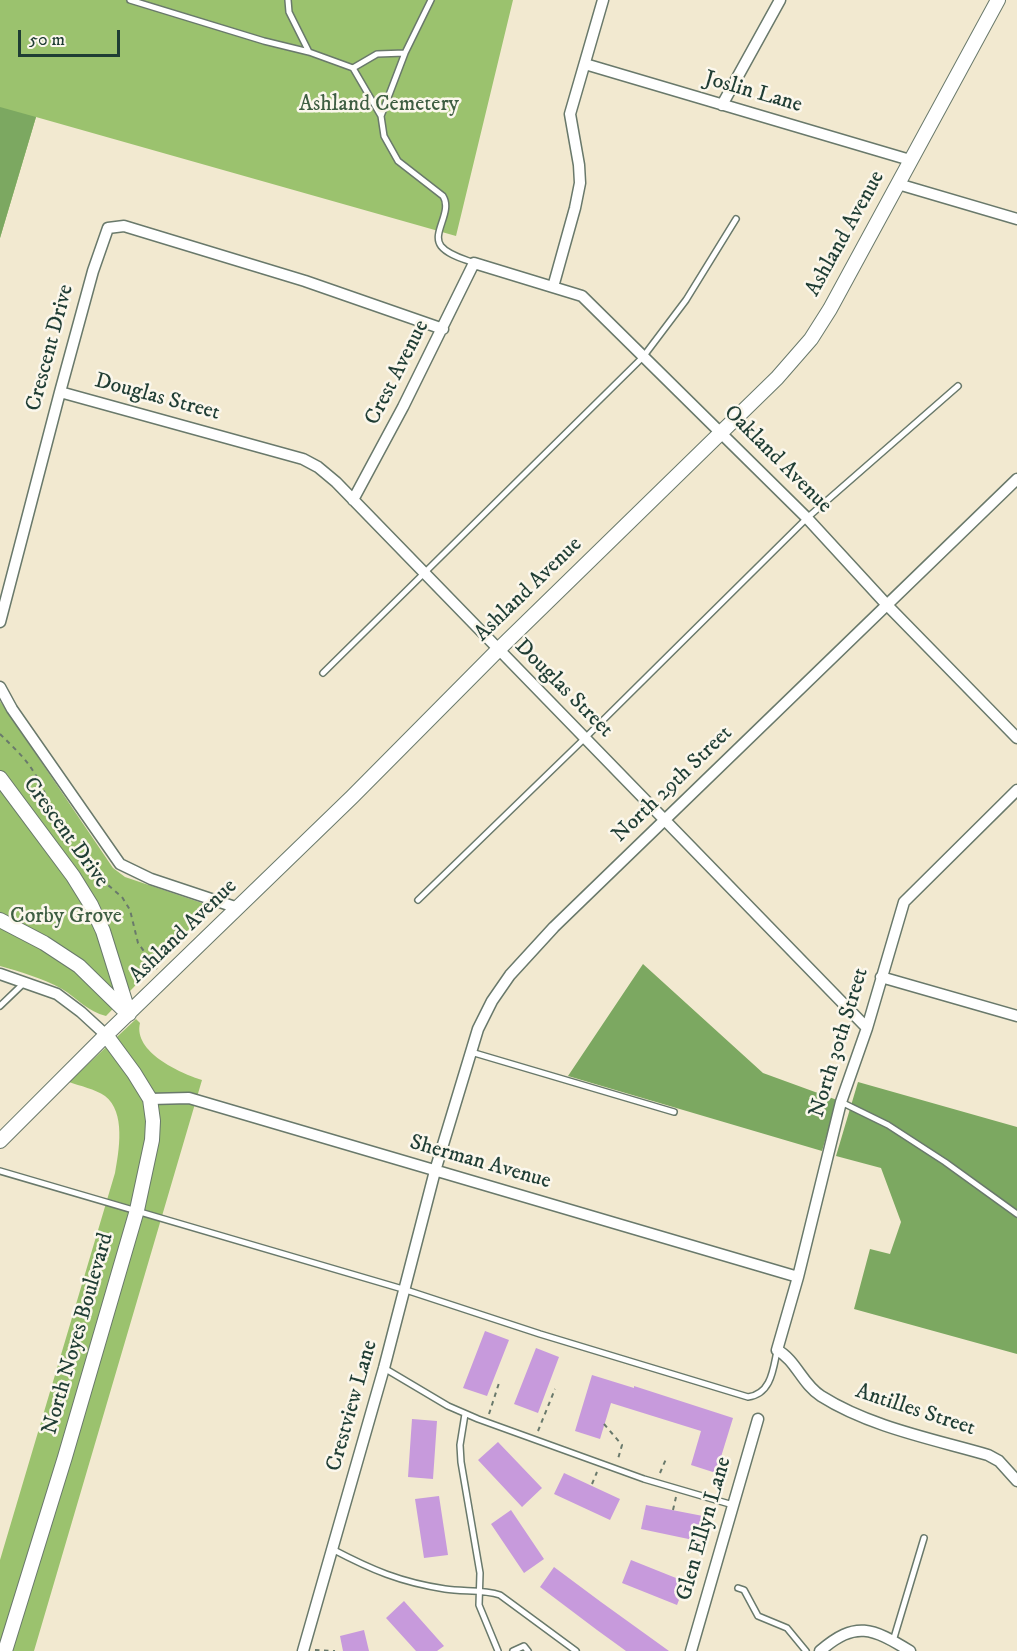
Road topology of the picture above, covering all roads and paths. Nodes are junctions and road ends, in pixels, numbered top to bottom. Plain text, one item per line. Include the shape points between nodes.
1 (130, 0) edge
2 (288, 0) edge
3 (431, 0) edge
4 (603, 0) edge
5 (780, 0) edge
6 (998, 0) edge
7 (309, 52) junction
8 (405, 53) junction
9 (585, 64) junction
10 (352, 68) junction
11 (722, 105) junction
12 (381, 116) junction
13 (910, 159) junction
14 (898, 184) junction
15 (736, 219) dead end
16 (1017, 219) edge
17 (474, 263) junction
18 (553, 287) junction
19 (443, 328) junction
20 (644, 357) junction
21 (958, 386) dead end
22 (60, 392) junction
23 (722, 433) junction
24 (1017, 479) edge
25 (353, 500) junction
26 (807, 518) junction
27 (425, 574) junction
28 (887, 605) junction
29 (0, 622) edge
30 (498, 650) junction
31 (323, 673) dead end
32 (0, 687) edge
33 (0, 734) edge
34 (585, 738) junction
35 (1017, 738) edge
36 (0, 778) edge
37 (1017, 790) edge
38 (664, 820) junction
39 (70, 848) dead end
40 (76, 858) dead end
41 (418, 900) dead end
42 (238, 908) junction
43 (0, 920) edge
44 (0, 974) edge
45 (881, 977) junction
46 (165, 979) junction
47 (26, 982) junction
48 (0, 1006) edge
49 (129, 1014) junction
50 (1017, 1016) edge
51 (867, 1028) junction
52 (106, 1035) junction
53 (470, 1051) junction
54 (150, 1099) junction
55 (841, 1102) junction
56 (674, 1112) dead end
57 (0, 1141) edge
58 (0, 1171) edge
59 (435, 1171) junction
60 (137, 1210) junction
61 (1017, 1214) edge
62 (798, 1278) junction
63 (406, 1290) junction
64 (777, 1350) junction
65 (384, 1368) junction
66 (499, 1383) dead end
67 (555, 1389) dead end
68 (465, 1414) junction
69 (758, 1419) dead end
70 (486, 1422) junction
71 (604, 1424) dead end
72 (534, 1440) junction
73 (666, 1459) dead end
74 (600, 1463) junction
75 (616, 1469) junction
76 (1017, 1481) edge
77 (657, 1482) junction
78 (592, 1484) dead end
79 (733, 1505) junction
80 (924, 1538) dead end
81 (332, 1549) junction
82 (738, 1588) dead end
83 (478, 1592) junction
84 (895, 1644) junction
85 (303, 1650) edge
86 (5, 1651) edge
87 (335, 1651) edge
88 (498, 1651) edge
89 (513, 1651) edge
90 (528, 1651) edge
91 (576, 1651) edge
92 (691, 1651) edge
93 (806, 1651) edge
94 (819, 1651) edge
95 (910, 1651) edge

1 - 7 lane
2 - 7 lane via 289,12
3 - 8 lane
4 - 9 street
5 - 11 street
6 - 13 street, Ashland Avenue
7 - 10 lane
8 - 10 lane via 377,54
8 - 12 lane
9 - 11 street, Joslin Lane
9 - 18 street via 570,114 580,183
10 - 12 lane
11 - 13 street, Joslin Lane
12 - 17 lane via 384,136 398,161 445,201 440,245
13 - 14 street, Ashland Avenue
14 - 16 street
14 - 23 street, Ashland Avenue via 811,339
15 - 20 lane via 686,300
17 - 18 street, Oakland Avenue
17 - 19 street, Crest Avenue
18 - 20 street, Oakland Avenue via 582,296
19 - 22 street, Crescent Drive via 124,226 108,228
19 - 25 street, Crest Avenue
20 - 23 street, Oakland Avenue
20 - 27 lane
21 - 26 lane
22 - 25 street, Douglas Street via 303,459 318,467
22 - 29 street, Crescent Drive
23 - 26 street, Oakland Avenue
23 - 30 street, Ashland Avenue
24 - 28 street, North 29th Street
25 - 27 street, Douglas Street
26 - 28 street, Oakland Avenue
26 - 34 lane
27 - 30 street, Douglas Street
27 - 31 lane
28 - 35 street, Oakland Avenue
28 - 38 street, North 29th Street
30 - 34 street, Douglas Street
30 - 42 street, Ashland Avenue
32 - 42 street, Crescent Drive via 120,864 151,879
33 - 39 path via 29,765
34 - 38 street, Douglas Street
34 - 41 lane
36 - 49 street, Crescent Drive via 91,904
37 - 45 street, North 30th Street via 904,902
38 - 51 street, Douglas Street
38 - 53 street, North 29th Street via 510,975 492,1001
40 - 46 path via 122,897 130,910 138,943
42 - 46 street, Ashland Avenue
43 - 49 street via 79,966
44 - 47 street
45 - 50 street
45 - 51 street, North 30th Street
46 - 49 street, Ashland Avenue
47 - 48 lane
47 - 52 street via 57,994
49 - 52 street, Ashland Avenue
51 - 55 street, North 30th Street
52 - 54 street, North Noyes Boulevard
52 - 57 street, Ashland Avenue
53 - 56 lane
53 - 59 street, North 29th Street
54 - 59 street, Sherman Avenue via 189,1098
54 - 60 street, North Noyes Boulevard via 152,1140
55 - 61 lane via 888,1125
55 - 62 street, North 30th Street
58 - 60 lane
59 - 62 street, Sherman Avenue
59 - 63 street, Crestview Lane
60 - 63 lane
60 - 86 street, North Noyes Boulevard
62 - 64 street, North 30th Street
63 - 64 lane via 748,1396 764,1391
63 - 65 street, Crestview Lane
64 - 76 street, Antilles Street via 788,1356 802,1380 817,1394 848,1412 987,1455 999,1461
65 - 68 lane
65 - 81 street, Crestview Lane
66 - 70 path
67 - 72 path
68 - 70 lane
68 - 83 lane via 461,1462 480,1573
69 - 79 street, Glen Ellyn Lane
70 - 72 lane
71 - 75 path via 622,1445
72 - 74 lane
73 - 77 path
74 - 75 lane
74 - 78 path
75 - 77 lane
77 - 79 lane
79 - 92 street, Glen Ellyn Lane
80 - 84 lane
81 - 83 lane via 370,1569 413,1584
81 - 85 street, Crestview Lane
82 - 93 lane via 744,1590 758,1616 787,1628
83 - 88 lane via 479,1605
83 - 91 lane via 500,1595
84 - 94 street via 884,1635 852,1631
84 - 95 street
85 - 87 path
89 - 90 lane via 524,1646

